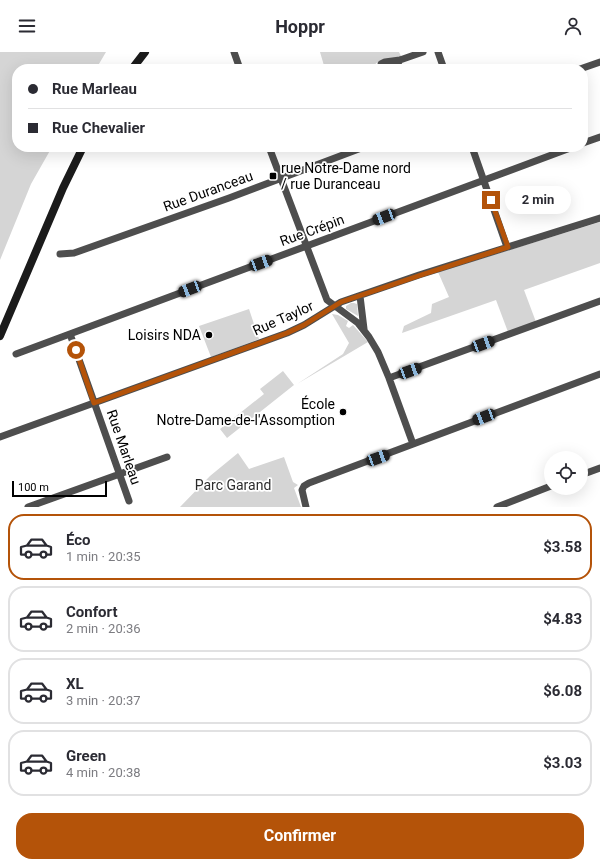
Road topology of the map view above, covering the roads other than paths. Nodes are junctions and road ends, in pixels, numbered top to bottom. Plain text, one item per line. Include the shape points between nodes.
1 (145, 52) edge
2 (234, 52) edge
3 (423, 52) edge
4 (438, 52) edge
5 (400, 60) junction
6 (600, 62) edge
7 (136, 64) edge
8 (238, 64) edge
9 (382, 64) edge
10 (397, 64) edge
11 (442, 64) edge
12 (588, 66) edge
13 (600, 137) edge
14 (588, 141) edge
15 (81, 152) edge
16 (271, 152) edge
17 (351, 152) edge
18 (474, 152) edge
19 (560, 152) edge
20 (281, 178) junction
21 (484, 180) junction
22 (600, 218) edge
23 (306, 246) junction
24 (508, 247) junction
25 (60, 254) dead end
26 (360, 296) junction
27 (600, 301) edge
28 (334, 306) junction
29 (364, 329) junction
30 (70, 334) junction
31 (0, 336) edge
32 (16, 354) dead end
33 (600, 374) edge
34 (389, 378) junction
35 (94, 403) junction
36 (0, 437) edge
37 (413, 444) junction
38 (167, 457) dead end
39 (600, 468) edge
40 (588, 472) edge
41 (119, 474) junction
42 (544, 489) edge
43 (129, 501) dead end
44 (28, 507) edge
45 (306, 507) edge
46 (497, 507) edge

1 - 7 street
2 - 8 street
3 - 5 street
4 - 11 street
5 - 9 street
5 - 10 street
6 - 12 street
13 - 14 street
15 - 31 street
16 - 20 street
17 - 20 street, Rue Duranceau
18 - 21 street
19 - 21 street, Rue Crépin
20 - 23 street
20 - 25 street, Rue Duranceau via 74,253
21 - 23 street, Rue Crépin
21 - 24 street
22 - 24 street, Rue Taylor
23 - 28 street via 324,295
23 - 30 street, Rue Crépin
24 - 26 street, Rue Taylor
26 - 28 street, Rue Taylor
26 - 29 street
27 - 34 street
28 - 29 street
28 - 35 street, Rue Taylor via 287,333
29 - 34 street via 378,352
30 - 32 street, Rue Crépin
30 - 35 street, Rue Marleau
33 - 37 street
34 - 37 street
35 - 36 street, Rue Taylor
35 - 41 street, Rue Marleau
37 - 45 street via 309,483 302,488
38 - 41 street
39 - 40 street
41 - 43 street, Rue Marleau
41 - 44 street
42 - 46 street

